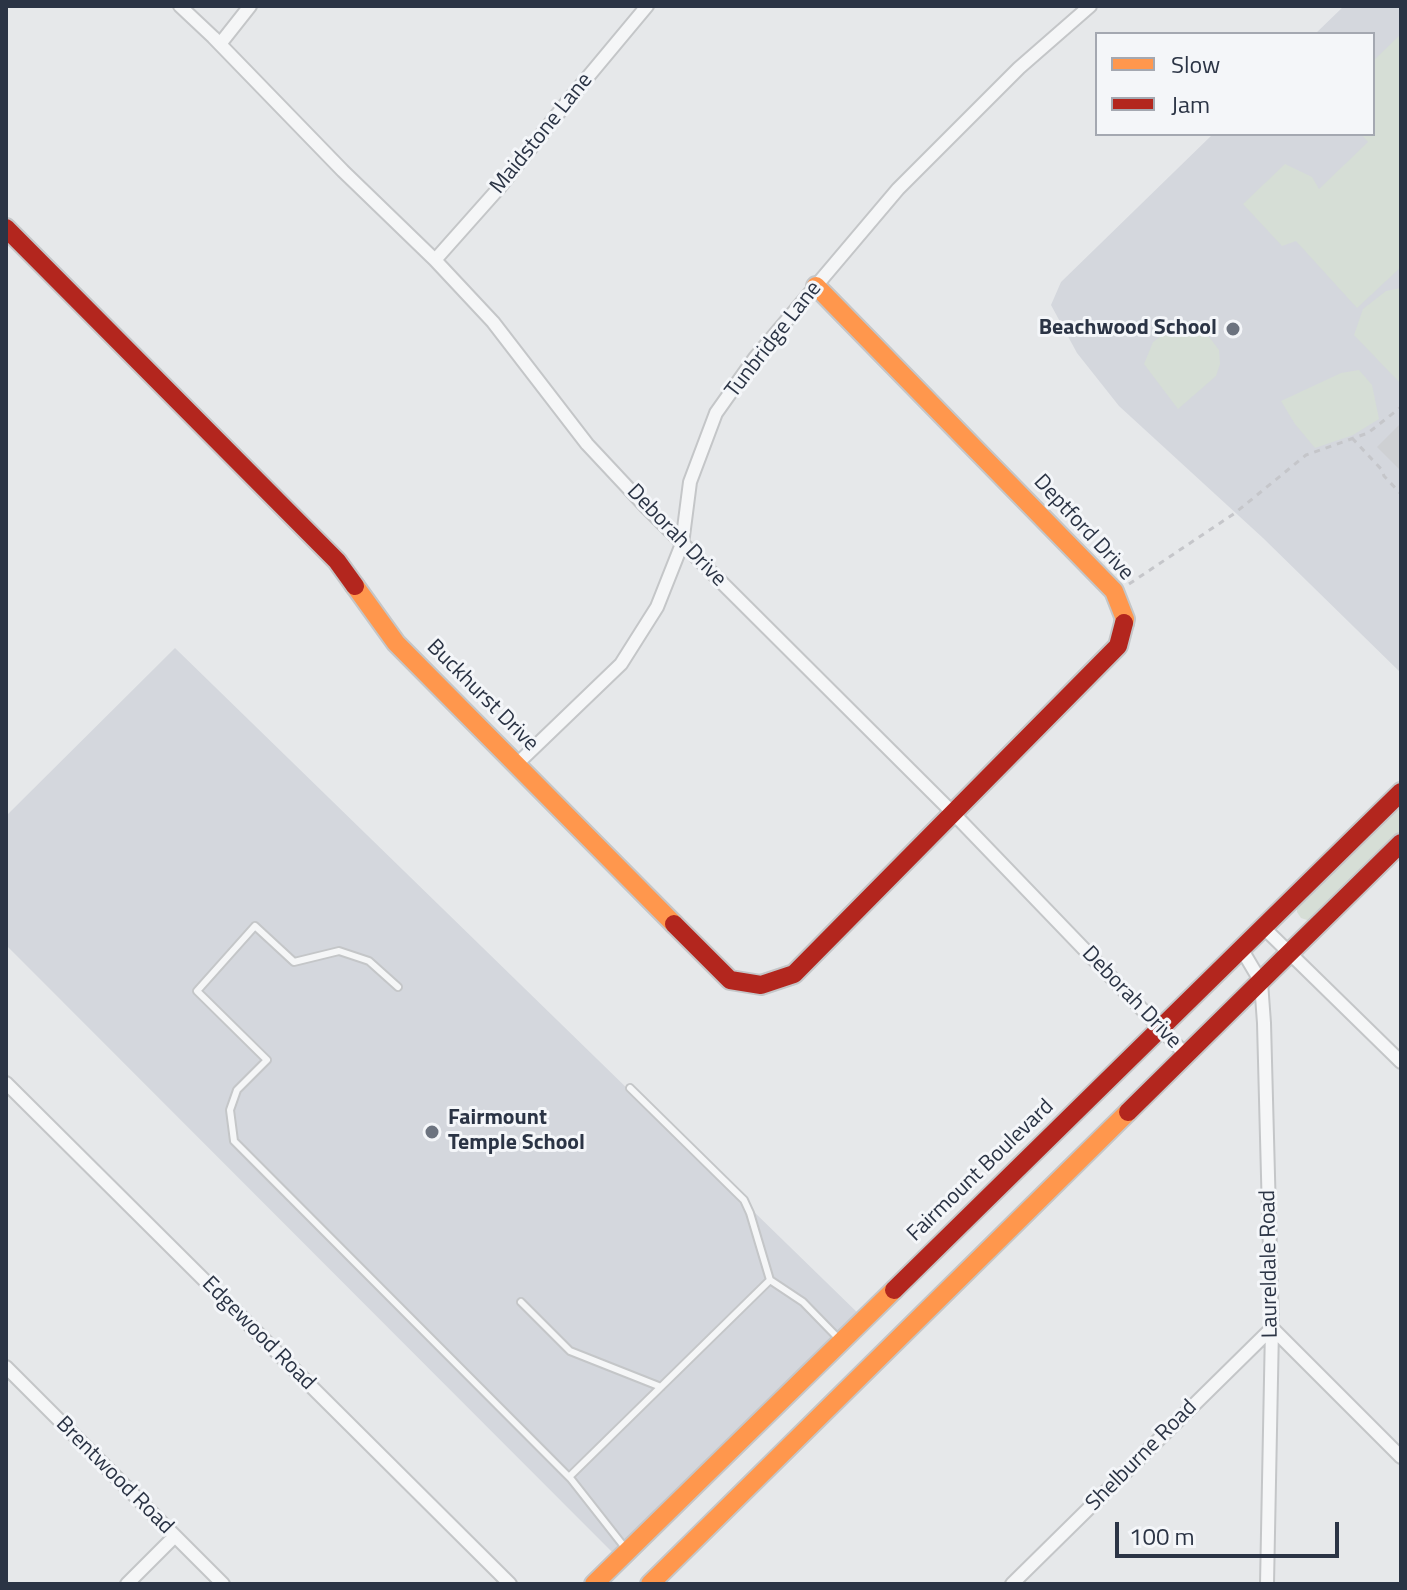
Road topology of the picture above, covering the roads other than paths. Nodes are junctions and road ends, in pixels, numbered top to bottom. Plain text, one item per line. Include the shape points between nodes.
1 (180, 6) edge
2 (250, 6) edge
3 (647, 6) edge
4 (1090, 6) edge
5 (220, 44) junction
6 (6, 228) edge
7 (435, 260) junction
8 (816, 286) junction
9 (682, 544) junction
10 (517, 764) junction
11 (1401, 792) edge
12 (954, 814) junction
13 (1401, 843) edge
14 (1264, 928) junction
15 (1242, 950) junction
16 (1290, 953) junction
17 (1261, 982) junction
18 (398, 987) dead end
19 (1161, 1029) junction
20 (1186, 1055) junction
21 (1401, 1062) edge
22 (6, 1083) edge
23 (630, 1088) dead end
24 (770, 1280) junction
25 (521, 1302) dead end
26 (1272, 1328) junction
27 (841, 1342) junction
28 (6, 1367) edge
29 (661, 1387) junction
30 (1401, 1457) edge
31 (569, 1477) junction
32 (175, 1536) junction
33 (627, 1551) junction
34 (127, 1584) edge
35 (223, 1584) edge
36 (510, 1584) edge
37 (594, 1584) edge
38 (650, 1584) edge
39 (1012, 1584) edge
40 (1267, 1584) edge

1 - 5 street, Deborah Drive
2 - 5 street
3 - 7 street, Maidstone Lane
4 - 8 street, Tunbridge Lane via 1019,68 898,189
5 - 7 street, Deborah Drive
6 - 10 main road, Buckhurst Drive via 337,561 396,643
7 - 9 street, Deborah Drive via 493,322 587,444
8 - 9 street, Tunbridge Lane via 716,413 690,482
8 - 12 main road, Deptford Drive via 1114,591 1125,619 1118,646
9 - 10 street, Tunbridge Lane via 657,607 621,664
9 - 12 street, Deborah Drive
10 - 12 main road, Buckhurst Drive via 730,980 761,985 794,974
11 - 14 main road, Fairmount Boulevard
12 - 19 street, Deborah Drive
13 - 16 main road
14 - 15 main road, Fairmount Boulevard
14 - 16 street
15 - 17 street, Laureldale Road
15 - 19 main road, Fairmount Boulevard
16 - 17 main road
16 - 21 street
17 - 20 main road
17 - 26 street, Laureldale Road
18 - 31 lane via 369,961 339,951 294,962 255,926 197,991 267,1060 237,1090 230,1110 234,1141
19 - 20 street, Deborah Drive
19 - 27 main road, Fairmount Boulevard
20 - 38 main road
22 - 36 street, Edgewood Road
23 - 24 lane via 744,1200
24 - 27 lane via 803,1302
24 - 29 lane
25 - 29 lane via 570,1351
26 - 30 street
26 - 39 street, Shelburne Road
26 - 40 street, Laureldale Road
27 - 33 main road, Fairmount Boulevard
28 - 32 street, Brentwood Road
29 - 31 lane
31 - 33 lane
32 - 34 street
32 - 35 street, Brentwood Road
33 - 37 main road, Fairmount Boulevard

